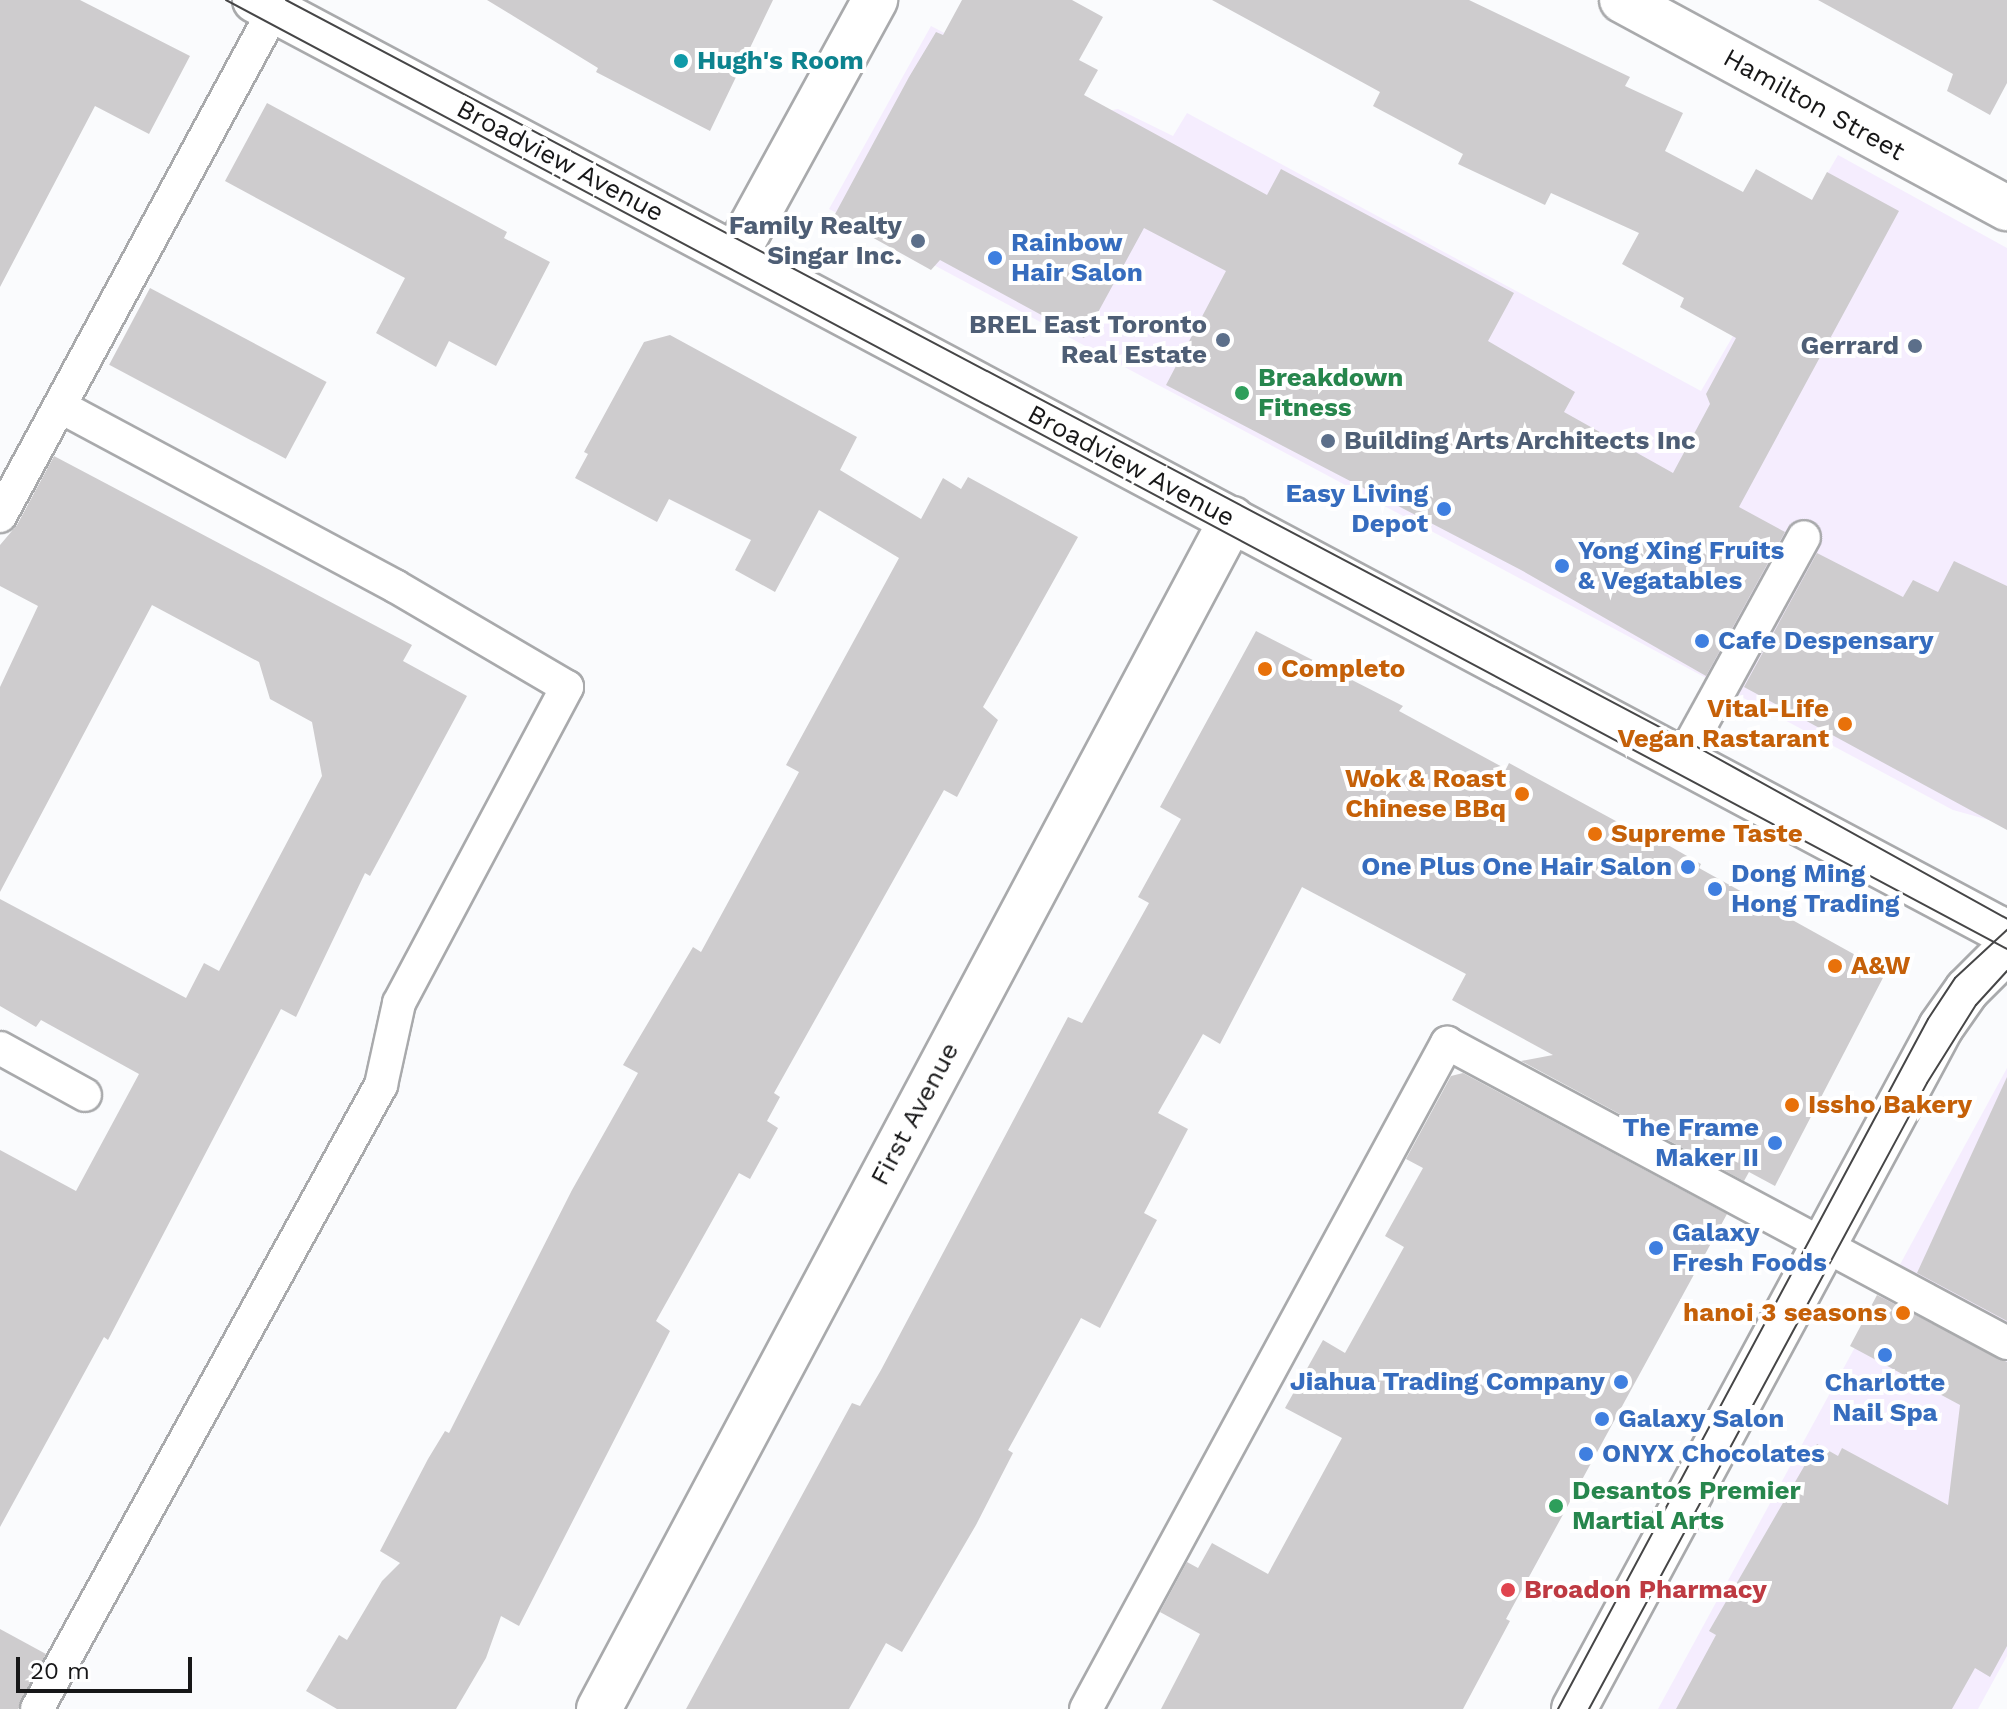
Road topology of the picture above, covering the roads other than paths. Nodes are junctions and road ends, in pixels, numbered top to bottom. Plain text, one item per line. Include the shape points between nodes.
1 (875, 0) edge
2 (1622, 0) edge
3 (265, 5) edge
4 (2007, 208) edge
5 (736, 254) junction
6 (60, 406) junction
7 (0, 516) edge
8 (1232, 519) junction
9 (1804, 537) dead end
10 (1682, 759) junction
11 (2007, 933) edge
12 (2007, 950) edge
13 (0, 1048) edge
14 (85, 1095) dead end
15 (1823, 1244) junction
16 (2007, 1343) edge
17 (37, 1709) edge
18 (599, 1709) edge
19 (1086, 1709) edge
20 (1574, 1709) edge

1 - 5 main road
2 - 4 main road, Hamilton Street
3 - 5 main road, Broadview Avenue
3 - 6 lane
5 - 8 main road, Broadview Avenue
6 - 7 lane
6 - 17 lane via 395,586 567,687 399,1003 381,1085
8 - 10 main road, Broadview Avenue
8 - 18 main road, First Avenue
9 - 10 lane
10 - 11 main road, Broadview Avenue
12 - 15 main road via 1952,1009
13 - 14 lane
15 - 16 lane
15 - 19 lane via 1447,1043
15 - 20 main road

